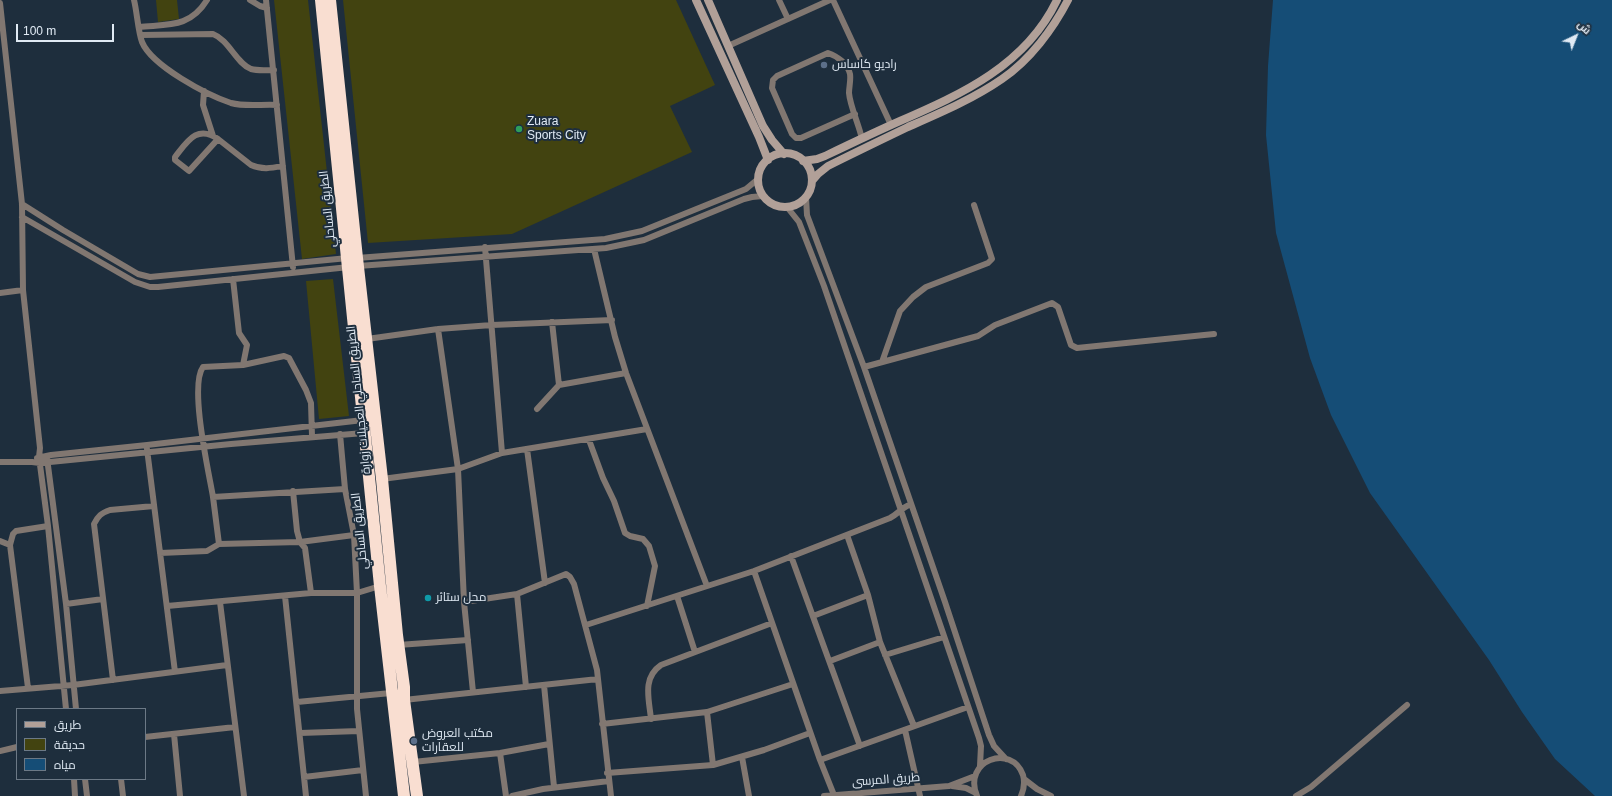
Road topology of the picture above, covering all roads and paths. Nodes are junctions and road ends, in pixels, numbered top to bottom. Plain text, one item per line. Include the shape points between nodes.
1 (134, 0) edge
2 (207, 0) edge
3 (250, 0) edge
4 (266, 0) edge
5 (321, 0) edge
6 (330, 0) edge
7 (696, 0) edge
8 (708, 0) edge
9 (779, 0) edge
10 (830, 0) edge
11 (833, 0) edge
12 (1057, 0) edge
13 (1068, 0) edge
14 (0, 3) edge
15 (267, 8) junction
16 (788, 19) junction
17 (139, 27) junction
18 (141, 35) junction
19 (728, 46) junction
20 (274, 70) junction
21 (972, 87) junction
22 (204, 91) junction
23 (976, 95) junction
24 (277, 105) junction
25 (855, 114) junction
26 (891, 125) junction
27 (215, 137) junction
28 (862, 139) junction
29 (784, 154) junction
30 (768, 160) junction
31 (803, 161) junction
32 (283, 166) junction
33 (758, 179) junction
34 (812, 181) junction
35 (763, 196) junction
36 (806, 197) junction
37 (22, 204) junction
38 (974, 205) dead end
39 (787, 207) junction
40 (22, 217) junction
41 (633, 233) junction
42 (635, 242) junction
43 (485, 247) junction
44 (594, 249) junction
45 (486, 257) junction
46 (353, 262) junction
47 (293, 263) junction
48 (222, 270) junction
49 (294, 272) junction
50 (234, 279) junction
51 (223, 280) junction
52 (23, 290) junction
53 (0, 292) edge
54 (612, 320) junction
55 (552, 322) junction
56 (492, 325) junction
57 (438, 329) junction
58 (1214, 334) dead end
59 (367, 339) junction
60 (882, 362) junction
61 (243, 365) junction
62 (864, 367) junction
63 (626, 373) junction
64 (559, 385) junction
65 (537, 409) dead end
66 (363, 420) junction
67 (312, 426) junction
68 (647, 429) junction
69 (364, 433) junction
70 (340, 434) junction
71 (230, 436) junction
72 (312, 436) junction
73 (203, 439) junction
74 (589, 440) junction
75 (230, 444) junction
76 (204, 446) junction
77 (40, 448) junction
78 (147, 449) junction
79 (527, 449) junction
80 (502, 453) junction
81 (39, 456) junction
82 (47, 459) junction
83 (0, 462) edge
84 (32, 462) junction
85 (40, 463) junction
86 (458, 469) junction
87 (382, 479) junction
88 (345, 489) junction
89 (293, 491) junction
90 (213, 497) junction
91 (911, 504) junction
92 (154, 506) junction
93 (900, 510) junction
94 (48, 526) junction
95 (354, 535) junction
96 (847, 535) junction
97 (0, 541) edge
98 (300, 542) junction
99 (219, 544) junction
100 (10, 545) junction
101 (160, 553) junction
102 (791, 556) junction
103 (754, 571) junction
104 (545, 583) junction
105 (380, 586) junction
106 (707, 586) junction
107 (311, 593) junction
108 (356, 593) junction
109 (517, 594) junction
110 (868, 595) junction
111 (285, 596) junction
112 (677, 596) junction
113 (103, 599) junction
114 (220, 602) junction
115 (464, 602) junction
116 (66, 604) junction
117 (167, 606) junction
118 (647, 606) junction
119 (813, 616) junction
120 (772, 623) junction
121 (586, 626) junction
122 (944, 637) junction
123 (468, 640) junction
124 (880, 642) junction
125 (398, 645) junction
126 (695, 652) junction
127 (885, 655) junction
128 (830, 661) junction
129 (227, 665) junction
130 (175, 672) junction
131 (598, 679) junction
132 (113, 680) junction
133 (793, 684) junction
134 (64, 685) junction
135 (73, 685) junction
136 (544, 685) junction
137 (526, 687) junction
138 (28, 688) junction
139 (0, 691) edge
140 (473, 692) junction
141 (391, 693) junction
142 (357, 697) junction
143 (404, 700) junction
144 (297, 702) junction
145 (1407, 705) dead end
146 (968, 707) junction
147 (66, 708) edge
148 (76, 708) edge
149 (707, 712) junction
150 (652, 719) junction
151 (602, 724) junction
152 (914, 726) junction
153 (235, 727) junction
154 (905, 730) junction
155 (359, 731) junction
156 (300, 733) junction
157 (810, 733) junction
158 (174, 734) junction
159 (146, 737) edge
160 (549, 744) junction
161 (860, 746) junction
162 (16, 747) edge
163 (0, 751) edge
164 (500, 753) junction
165 (742, 757) junction
166 (1006, 759) junction
167 (820, 760) junction
168 (413, 762) junction
169 (713, 765) junction
170 (980, 766) junction
171 (363, 770) junction
172 (608, 773) junction
173 (975, 776) junction
174 (304, 777) junction
175 (1024, 779) junction
176 (74, 780) edge
177 (84, 780) edge
178 (121, 780) edge
179 (609, 781) junction
180 (949, 786) junction
181 (554, 787) junction
182 (919, 789) junction
183 (886, 793) edge
184 (976, 794) edge
185 (834, 795) edge
186 (75, 796) edge
187 (86, 796) edge
188 (123, 796) edge
189 (180, 796) edge
190 (244, 796) edge
191 (306, 796) edge
192 (366, 796) edge
193 (404, 796) edge
194 (417, 796) edge
195 (506, 796) edge
196 (512, 796) edge
197 (611, 796) edge
198 (749, 796) edge
199 (824, 796) edge
200 (920, 796) edge
201 (1021, 796) edge
202 (1051, 796) edge
203 (1296, 796) edge

1 - 17 street
2 - 17 street via 201,10 186,21
3 - 15 street
4 - 15 street
5 - 46 highway, الطريق الساحلي
6 - 46 highway, الطريق الساحلي العجيلات زوارة
7 - 30 street
8 - 19 street
9 - 16 street
10 - 16 street
11 - 26 street
12 - 21 street via 1036,34 1017,54
13 - 23 street via 1043,40 1027,57 1004,78
14 - 37 street
15 - 20 street
16 - 19 street
17 - 18 street
18 - 20 street via 213,34 249,68
18 - 22 street via 144,44 162,65
19 - 29 street via 763,126
20 - 24 street
21 - 23 street
21 - 26 street
22 - 24 street via 232,103
22 - 27 street via 203,105
23 - 34 street via 828,166
24 - 32 street
25 - 25 street via 849,93 850,74 847,66 834,54 828,53 773,80 772,88 796,138
25 - 28 street
26 - 28 street
27 - 27 street via 195,134 175,156 175,160 187,171 190,170
27 - 32 street via 251,165 268,168
28 - 31 street via 817,159
29 - 30 street
29 - 31 street via 794,155
30 - 33 street via 763,165
31 - 34 street via 808,167
32 - 47 street
33 - 35 street
33 - 41 street via 746,188
34 - 36 street
35 - 39 street via 778,206
35 - 42 street via 744,199
36 - 39 street via 797,204
36 - 62 street via 807,215
37 - 40 street
37 - 48 street via 138,274 158,277
38 - 60 street via 992,259 988,263 926,288 913,297 900,310
39 - 93 street via 803,229
40 - 51 street via 140,284 158,287
40 - 52 street
41 - 42 street
41 - 43 street via 605,239
42 - 44 street
43 - 45 street
43 - 46 street
44 - 45 street
44 - 54 street
45 - 46 street
45 - 56 street
46 - 47 street
46 - 49 street
46 - 59 highway, الطريق الساحلي العجيلات زوارة
46 - 66 highway, الطريق الساحلي
47 - 48 street
47 - 49 street
48 - 51 street
49 - 50 street
50 - 51 street
50 - 61 street via 239,333 247,345
52 - 53 street
52 - 77 street
54 - 55 street
54 - 63 street
55 - 56 street
55 - 64 street
56 - 57 street
56 - 80 street
57 - 59 street
57 - 86 street
58 - 60 street via 1077,348 1071,345 1058,307 1052,303 995,325 978,336
59 - 87 highway, الطريق الساحلي العجيلات زوارة
60 - 62 street
61 - 67 street via 284,356 289,358 311,403
61 - 73 street via 207,366 199,373
62 - 91 street
63 - 64 street
63 - 68 street
64 - 65 street
66 - 67 street
66 - 69 highway, الطريق الساحلي
67 - 71 street
67 - 72 street
68 - 74 street
68 - 106 street
69 - 70 street
69 - 105 highway, الطريق الساحلي
70 - 72 street
70 - 88 street
71 - 73 street
71 - 75 street
72 - 75 street
73 - 76 street
73 - 78 street
74 - 79 street
74 - 118 street via 625,533 643,540 649,546 655,566
75 - 76 street
76 - 78 street
76 - 90 street
77 - 81 street
77 - 82 street
78 - 82 street
78 - 92 street
79 - 80 street
79 - 104 street
80 - 86 street
81 - 82 street
81 - 84 street
81 - 85 street
82 - 85 street
82 - 116 street
83 - 84 street
84 - 85 street
85 - 94 street
86 - 87 street
86 - 115 street
87 - 125 highway, الطريق الساحلي العجيلات زوارة
88 - 89 street
88 - 95 street
89 - 90 street
89 - 98 street
90 - 99 street
91 - 93 street
91 - 166 street via 989,735 994,746
92 - 101 street
92 - 113 street via 110,510 97,517 94,524
93 - 96 street via 890,518
93 - 122 street
94 - 100 street via 16,531
94 - 134 street
95 - 98 street
95 - 108 street
96 - 102 street
96 - 110 street
97 - 100 street
98 - 99 street
98 - 107 street via 305,548
99 - 101 street via 207,551
100 - 138 street
101 - 117 street
102 - 103 street
102 - 119 street
103 - 106 street
103 - 120 street
104 - 109 street
104 - 121 street via 566,574 570,577
105 - 108 street
105 - 141 highway, الطريق الساحلي
106 - 112 street
107 - 108 street
107 - 111 street
108 - 142 street
109 - 115 street
109 - 137 street
110 - 119 street
110 - 124 street
111 - 114 street
111 - 144 street
112 - 118 street
112 - 126 street
113 - 116 street
113 - 132 street
114 - 117 street
114 - 129 street
115 - 123 street
116 - 135 street
117 - 130 street
118 - 121 street
119 - 128 street
120 - 126 street
120 - 133 street
121 - 131 street
122 - 127 street
122 - 146 street
123 - 125 street
123 - 140 street
124 - 127 street
124 - 128 street
125 - 143 highway, الطريق الساحلي العجيلات زوارة
126 - 150 street via 661,665 652,674 648,691
127 - 152 street
128 - 161 street
129 - 130 street
129 - 153 street
130 - 132 street
131 - 136 street
131 - 151 street
132 - 135 street
133 - 149 street
133 - 157 street
134 - 135 street
134 - 138 street
134 - 147 street
135 - 148 street
136 - 137 street
136 - 160 street
137 - 140 street
138 - 139 street
140 - 143 street
141 - 142 street
141 - 193 highway, الطريق الساحلي
142 - 144 street
142 - 155 street
143 - 168 highway, الطريق الساحلي العجيلات زوارة
144 - 156 street
145 - 203 street via 1312,787
146 - 152 street
146 - 170 street via 981,746
149 - 150 street
149 - 169 street
150 - 151 street
151 - 172 street
152 - 154 street
153 - 158 street
153 - 190 street
154 - 161 street
154 - 182 street
155 - 156 street
155 - 171 street
156 - 174 street
157 - 165 street
157 - 167 street
158 - 159 street
158 - 189 street
160 - 164 street
160 - 181 street
161 - 167 street
162 - 163 street
164 - 168 street
164 - 195 street
165 - 169 street
165 - 198 street
166 - 170 street via 992,759
166 - 175 street via 1018,766
167 - 185 street
168 - 194 highway, الطريق الساحلي العجيلات زوارة
169 - 172 street
170 - 173 street
171 - 174 street
171 - 192 street
172 - 179 street
173 - 180 street, طريق المرسى
173 - 184 street
174 - 191 street
175 - 201 street
175 - 202 street
176 - 186 street
177 - 187 street
178 - 188 street
179 - 181 street
179 - 197 street
180 - 182 street, طريق المرسى
180 - 184 street, طريق المرسى via 966,788
181 - 196 street
182 - 183 street, طريق المرسى
182 - 200 street
183 - 185 street, طريق المرسى
185 - 199 street, طريق المرسى

